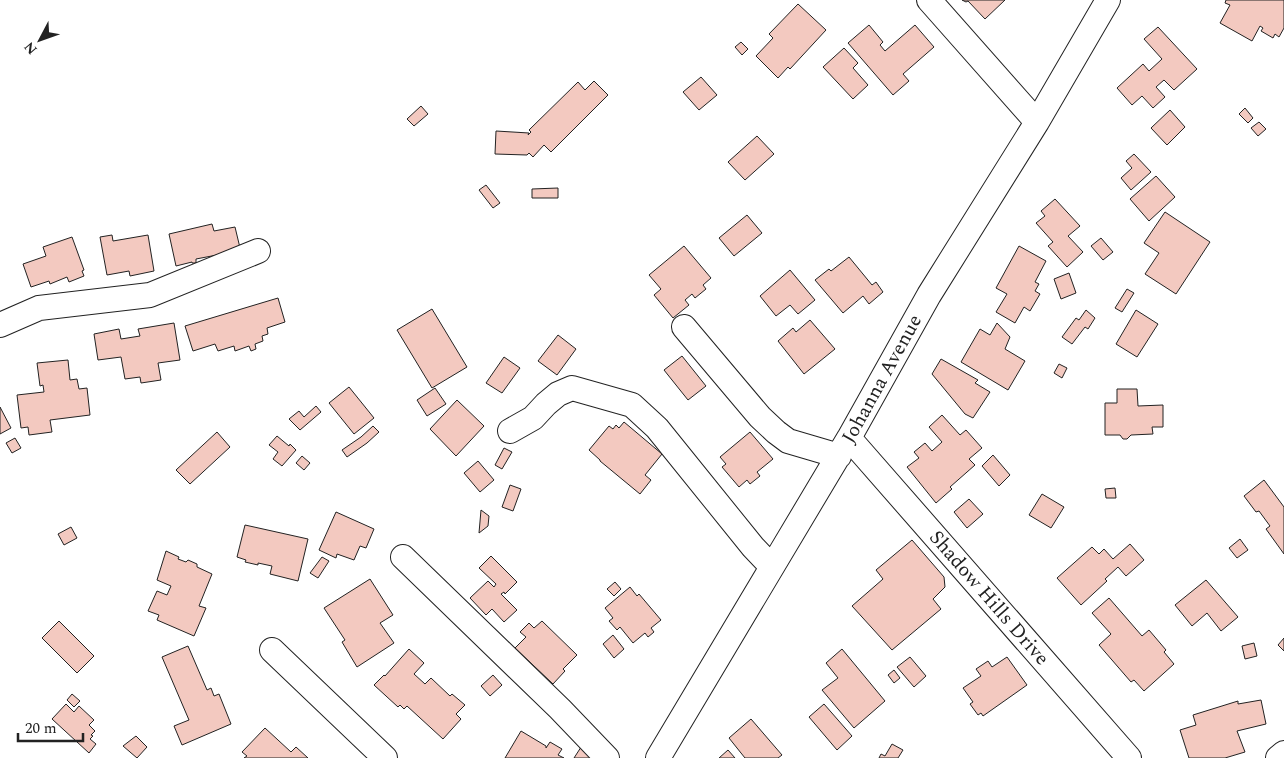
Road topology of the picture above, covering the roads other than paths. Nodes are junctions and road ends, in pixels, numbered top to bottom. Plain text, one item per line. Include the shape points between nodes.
1 (929, 0) edge
2 (1108, 0) edge
3 (1037, 122) junction
4 (258, 251) dead end
5 (0, 325) edge
6 (684, 327) dead end
7 (510, 431) dead end
8 (844, 447) junction
9 (403, 557) dead end
10 (772, 567) junction
11 (272, 650) dead end
12 (1284, 753) edge
13 (385, 758) edge
14 (607, 758) edge
15 (658, 758) edge
16 (1129, 758) edge
17 (1278, 758) edge

1 - 3 street
2 - 3 street, Johanna Avenue
3 - 8 street, Johanna Avenue via 929,295
4 - 5 street via 150,296 39,308
6 - 8 street via 760,417 788,441
7 - 10 street via 533,418 558,394 572,388 632,405 657,428
8 - 10 street, Johanna Avenue
8 - 16 street, Shadow Hills Drive
9 - 14 street
10 - 15 street, Johanna Avenue
11 - 13 street
12 - 17 street

